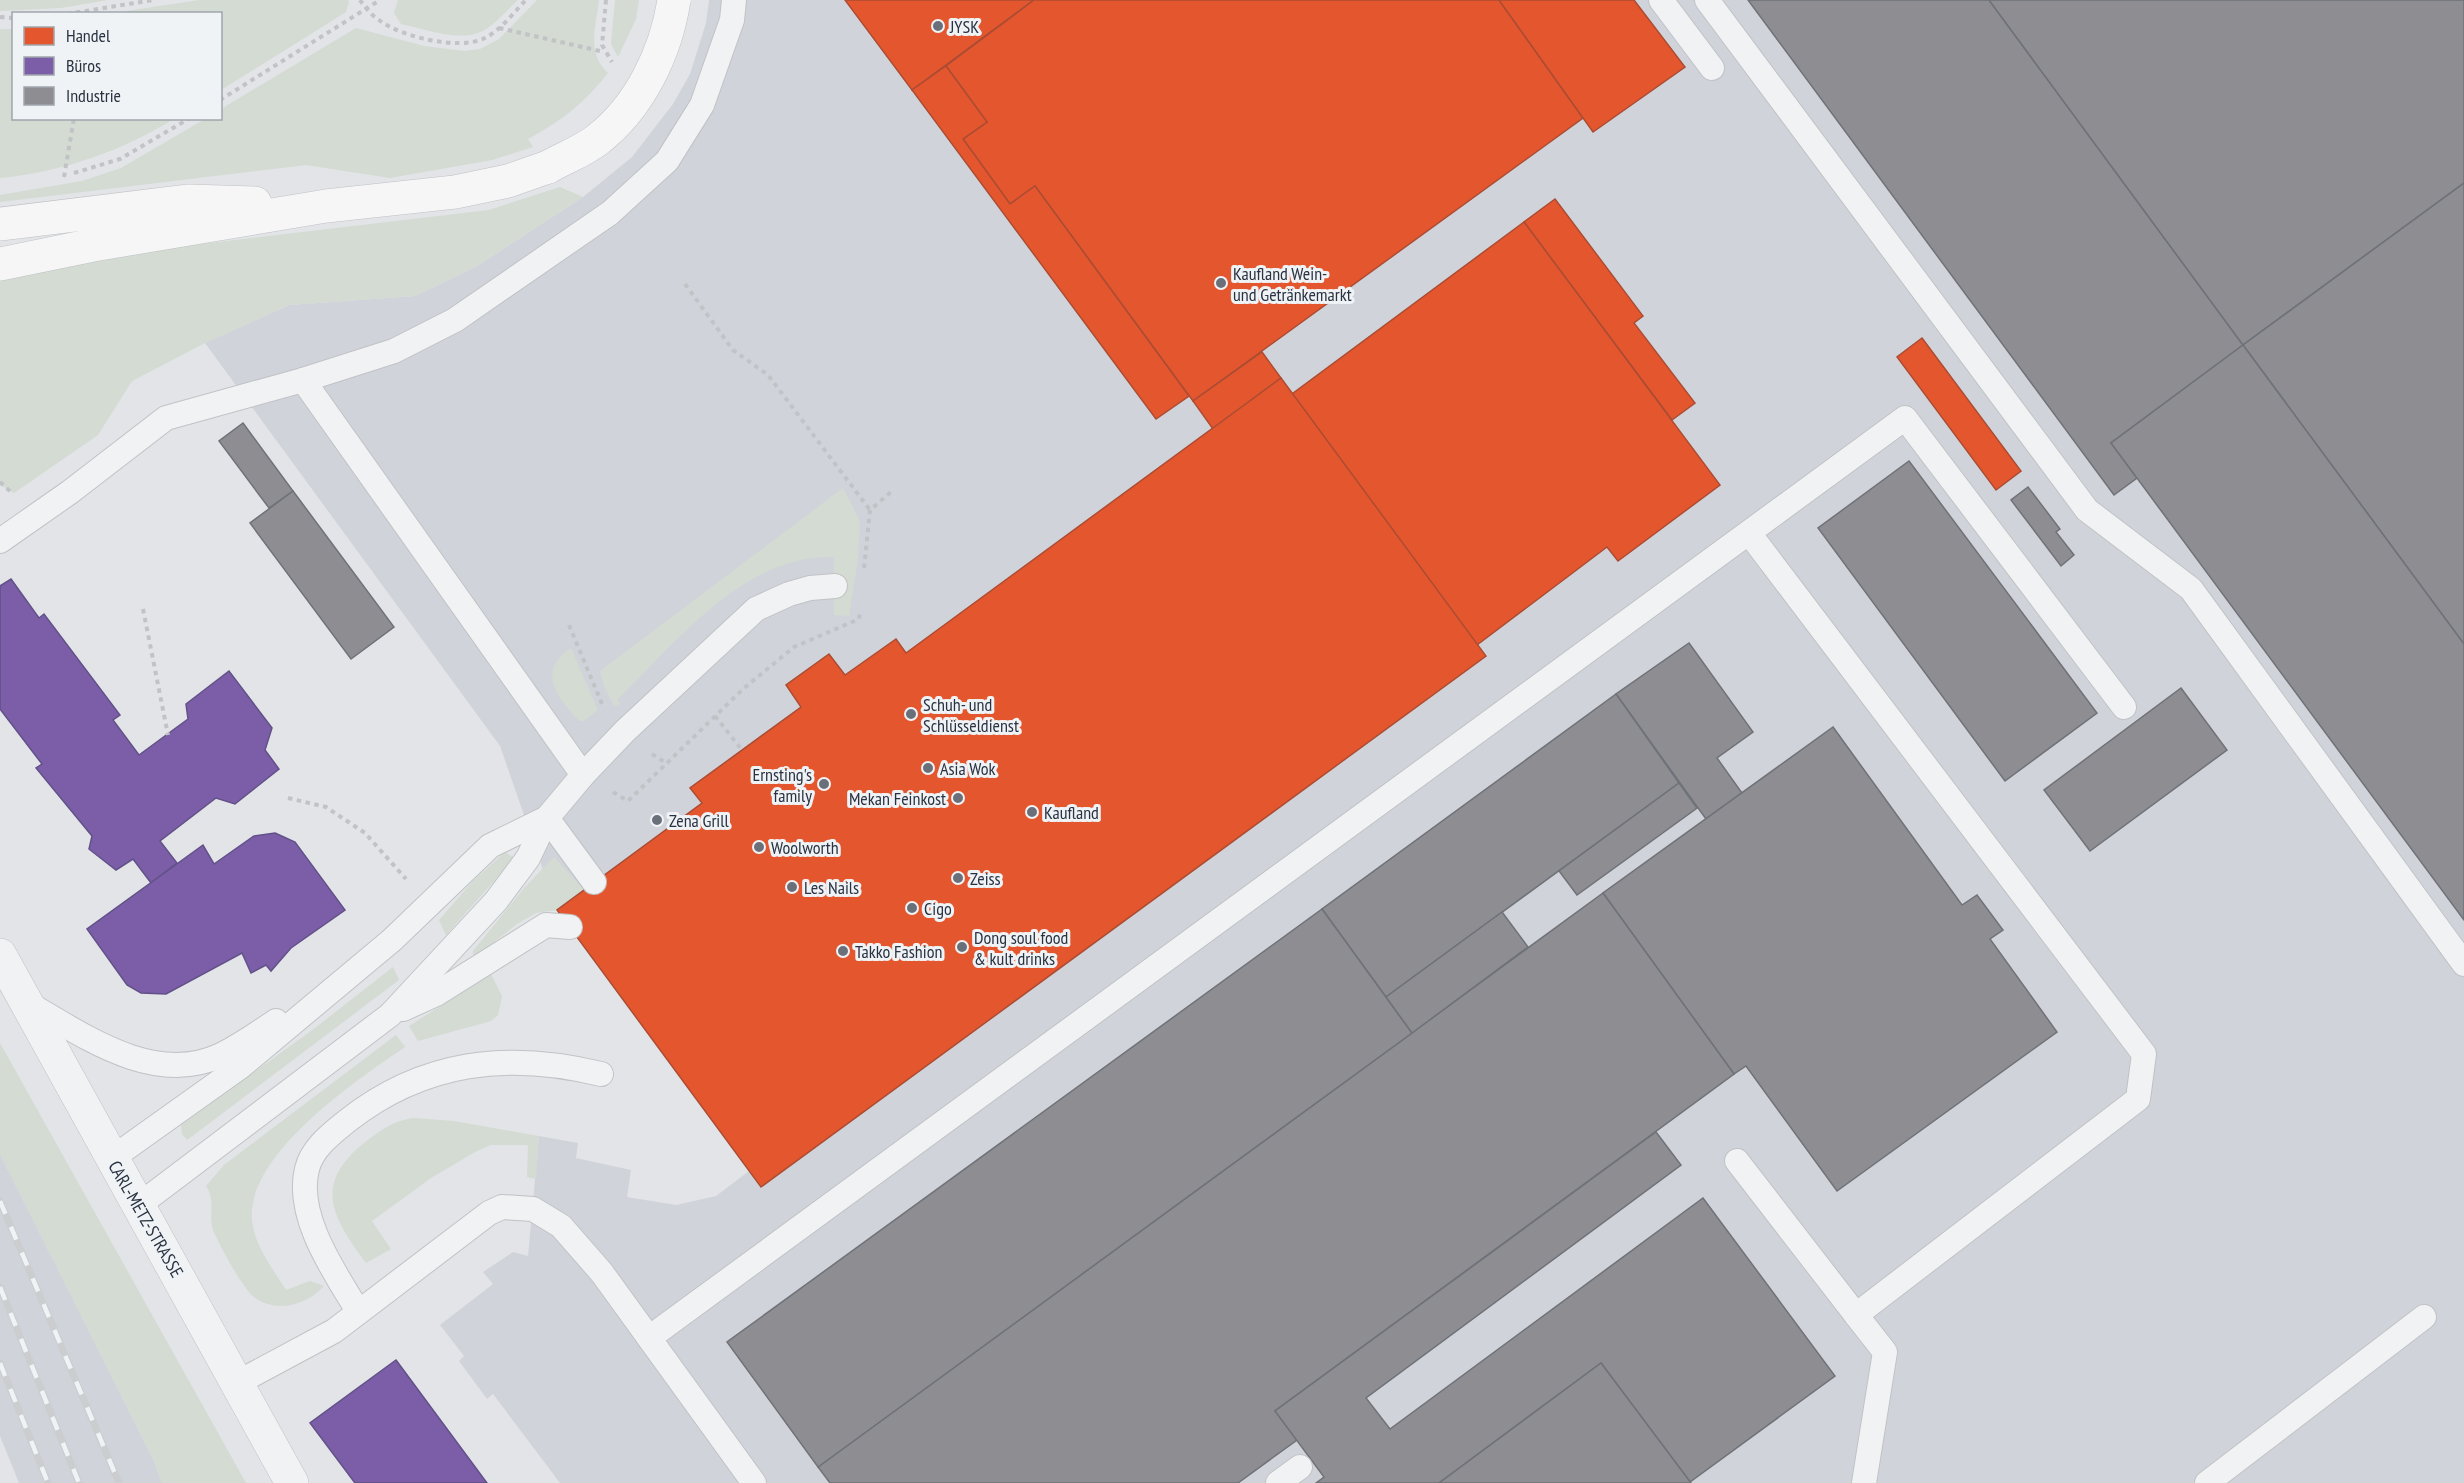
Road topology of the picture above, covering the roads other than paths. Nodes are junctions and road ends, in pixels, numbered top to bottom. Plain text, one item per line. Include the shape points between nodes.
1 (674, 0) edge
2 (734, 0) edge
3 (1661, 0) edge
4 (1707, 0) edge
5 (1712, 68) dead end
6 (326, 206) junction
7 (0, 224) edge
8 (0, 264) edge
9 (303, 380) junction
10 (1749, 533) junction
11 (0, 541) edge
12 (835, 586) dead end
13 (2124, 707) dead end
14 (584, 775) junction
15 (547, 818) junction
16 (594, 882) dead end
17 (570, 927) dead end
18 (0, 955) edge
19 (2464, 964) edge
20 (347, 978) junction
21 (25, 1002) junction
22 (390, 1015) junction
23 (601, 1074) dead end
24 (111, 1159) junction
25 (1737, 1161) dead end
26 (139, 1204) junction
27 (358, 1311) junction
28 (1856, 1315) junction
29 (2424, 1317) dead end
30 (649, 1338) junction
31 (237, 1383) junction
32 (1300, 1467) dead end
33 (292, 1483) edge
34 (754, 1483) edge
35 (1278, 1483) edge
36 (1864, 1483) edge
37 (2207, 1483) edge

1 - 6 main road, bridge via 669,30 653,68 632,104 597,140 548,167 508,181 456,192
2 - 9 lane via 732,20 702,105 667,161 610,213 455,320 394,351
3 - 5 lane
4 - 19 lane via 2087,510 2191,589
6 - 7 main road via 189,201
6 - 8 main road
9 - 11 lane via 166,418
9 - 14 lane
10 - 13 lane via 1905,418
10 - 28 lane via 2144,1054 2138,1099
10 - 30 lane
12 - 14 lane via 789,594 756,609 625,731
14 - 15 lane
15 - 16 lane
15 - 20 lane via 490,846
15 - 22 lane via 528,858 496,901
17 - 22 lane via 546,926 521,938 436,994
18 - 21 street, CARL-METZ-STRASSE
20 - 21 lane via 219,1056 190,1063 162,1065 130,1057
20 - 24 lane via 240,1067
21 - 24 street, CARL-METZ-STRASSE
22 - 26 lane
23 - 27 lane via 563,1065 508,1063 421,1077 389,1092 330,1135 312,1154 306,1171 307,1204 322,1250
24 - 26 street, CARL-METZ-STRASSE
25 - 28 lane
26 - 31 street, CARL-METZ-STRASSE
27 - 30 lane via 489,1213 502,1207 526,1208 561,1226 602,1273
27 - 31 lane via 334,1331
28 - 36 lane via 1885,1352
29 - 37 lane
30 - 34 lane
31 - 33 street, CARL-METZ-STRASSE
32 - 35 lane

